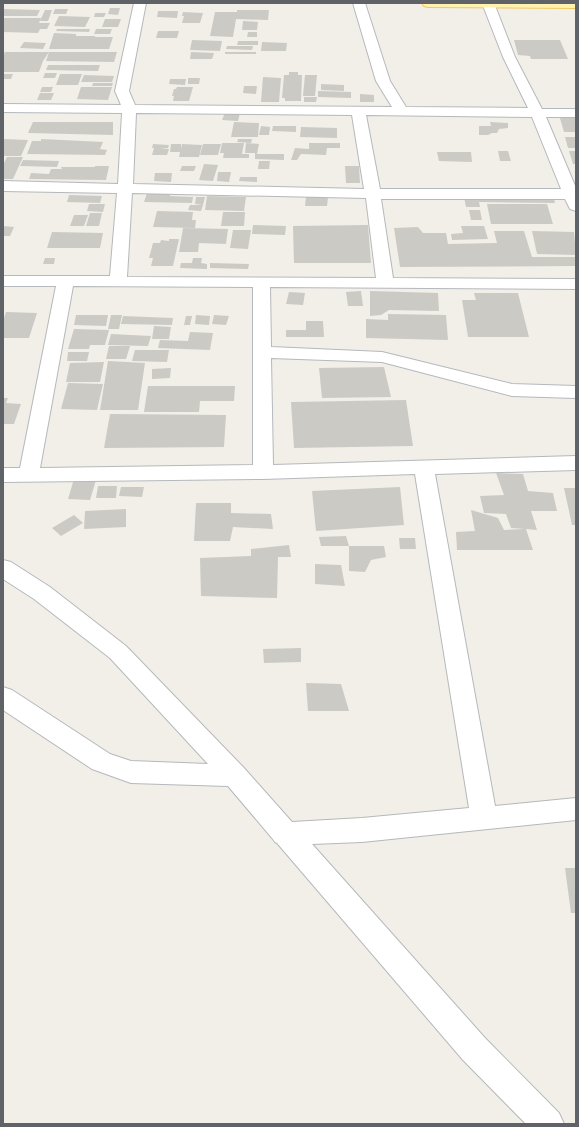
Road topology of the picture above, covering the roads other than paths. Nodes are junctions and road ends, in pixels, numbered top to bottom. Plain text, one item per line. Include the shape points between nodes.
1 (140, 3) edge
2 (359, 3) edge
3 (428, 3) edge
4 (468, 3) edge
5 (488, 3) edge
6 (576, 4) edge
7 (3, 108) edge
8 (129, 108) junction
9 (358, 111) junction
10 (401, 111) junction
11 (537, 112) junction
12 (576, 113) edge
13 (3, 186) edge
14 (125, 188) junction
15 (373, 194) junction
16 (573, 200) edge
17 (3, 281) edge
18 (64, 282) junction
19 (118, 282) junction
20 (262, 282) junction
21 (385, 283) junction
22 (576, 284) edge
23 (262, 352) junction
24 (576, 392) edge
25 (576, 463) edge
26 (424, 467) junction
27 (263, 472) junction
28 (3, 475) edge
29 (29, 475) junction
30 (3, 568) edge
31 (3, 697) edge
32 (235, 776) junction
33 (576, 809) edge
34 (484, 818) junction
35 (284, 834) junction
36 (548, 1124) edge

1 - 8 street via 122,91
2 - 10 street via 384,81
3 - 4 main road
4 - 5 main road
5 - 6 main road
5 - 11 street via 509,57
7 - 8 street
8 - 9 street
8 - 14 street
9 - 10 street
9 - 15 street
10 - 11 street
11 - 12 street
11 - 16 street
13 - 14 street
14 - 15 street
14 - 19 street
15 - 16 street
15 - 21 street
17 - 18 street
18 - 19 street
18 - 29 street
19 - 20 street
20 - 21 street
20 - 23 street
21 - 22 street
23 - 24 street via 382,357 512,390
23 - 27 street
25 - 26 street
26 - 27 street
26 - 34 street
27 - 29 street
28 - 29 street
30 - 32 street via 42,593 118,652
31 - 32 street via 101,762 131,772
32 - 35 street
33 - 34 street
34 - 35 street via 362,830
35 - 36 street via 474,1049

